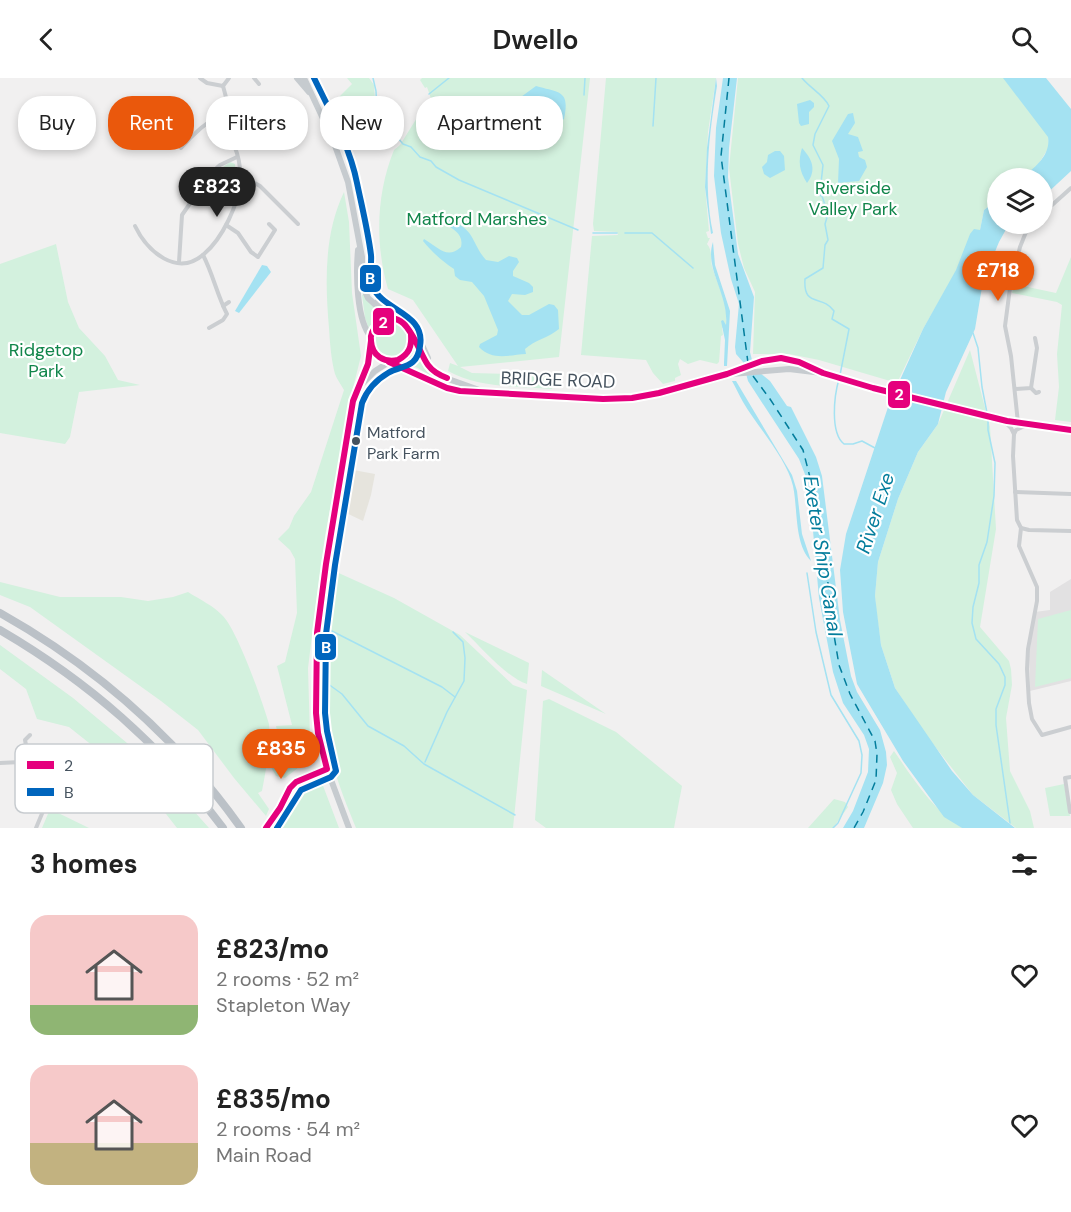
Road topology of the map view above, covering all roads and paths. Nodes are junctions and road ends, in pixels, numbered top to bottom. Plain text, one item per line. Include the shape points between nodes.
1 (200, 78) edge
2 (229, 78) edge
3 (254, 78) edge
4 (297, 78) edge
5 (304, 78) edge
6 (259, 84) dead end
7 (223, 86) junction
8 (311, 94) junction
9 (226, 96) edge
10 (206, 124) edge
11 (194, 134) edge
12 (235, 150) edge
13 (237, 157) junction
14 (240, 181) junction
15 (1071, 188) edge
16 (1053, 204) edge
17 (268, 224) dead end
18 (298, 224) dead end
19 (226, 225) junction
20 (135, 226) dead end
21 (1025, 234) edge
22 (359, 244) junction
23 (203, 255) junction
24 (179, 262) junction
25 (363, 272) junction
26 (230, 302) dead end
27 (223, 306) junction
28 (398, 321) junction
29 (209, 328) dead end
30 (411, 334) junction
31 (1035, 338) dead end
32 (371, 339) junction
33 (1037, 348) junction
34 (1045, 349) dead end
35 (390, 362) junction
36 (823, 373) junction
37 (727, 374) junction
38 (449, 379) junction
39 (1031, 388) junction
40 (1015, 389) junction
41 (356, 391) junction
42 (486, 392) junction
43 (1039, 392) dead end
44 (998, 419) junction
45 (1018, 423) junction
46 (1028, 425) junction
47 (1071, 429) edge
48 (1014, 434) junction
49 (1015, 492) junction
50 (1071, 494) edge
51 (1021, 528) junction
52 (1071, 531) edge
53 (0, 613) edge
54 (0, 630) edge
55 (1071, 727) edge
56 (30, 735) dead end
57 (24, 744) edge
58 (150, 744) edge
59 (172, 744) edge
60 (15, 762) edge
61 (0, 763) edge
62 (327, 770) junction
63 (1071, 777) edge
64 (213, 791) edge
65 (1070, 812) edge
66 (42, 813) edge
67 (211, 813) edge
68 (36, 828) edge
69 (223, 828) edge
70 (241, 828) edge
71 (266, 828) edge
72 (349, 828) edge

1 - 7 street
2 - 7 street
3 - 6 street
4 - 8 main road
5 - 8 main road
7 - 9 street
8 - 22 main road via 345,172
10 - 11 street
12 - 13 street
13 - 14 street
13 - 24 street via 211,173 182,215
14 - 18 street via 260,186
14 - 19 street
15 - 16 street
17 - 19 street via 275,230 257,260 238,234
19 - 23 street
20 - 24 street via 151,250 169,261
21 - 40 street via 1010,288 1005,326
22 - 25 main road
22 - 32 main road via 361,314
23 - 24 street
23 - 27 street
25 - 28 main road via 368,298
25 - 38 main road via 372,297 411,321 428,359
26 - 27 street
27 - 29 street via 227,314
28 - 30 main road
28 - 32 main road via 381,322
30 - 35 main road via 409,352
30 - 38 main road via 429,365
31 - 33 street
32 - 35 main road via 375,354
32 - 41 main road via 368,364
33 - 34 street
33 - 39 street
35 - 41 main road
35 - 42 main road, BRIDGE ROAD via 453,390
36 - 37 main road, BRIDGE ROAD via 793,369
36 - 37 main road, BRIDGE ROAD via 781,358 756,362
36 - 44 main road, BRIDGE ROAD
37 - 42 main road, BRIDGE ROAD via 632,398
38 - 42 main road
39 - 40 street
39 - 43 street
40 - 45 street
41 - 62 main road via 317,633 316,713
44 - 45 main road, BRIDGE ROAD
44 - 48 street
45 - 46 main road, BRIDGE ROAD
46 - 47 main road, BRIDGE ROAD
46 - 48 street
48 - 49 street
49 - 50 street
49 - 51 street
51 - 52 street
51 - 55 street via 1019,546 1037,587 1028,649 1032,719 1042,735
53 - 59 highway via 63,651 130,704
54 - 58 highway via 91,690
56 - 57 street via 22,740
60 - 61 street
62 - 71 street via 296,782
62 - 72 main road
63 - 65 street via 1065,778
64 - 70 highway
66 - 68 street
67 - 69 highway

